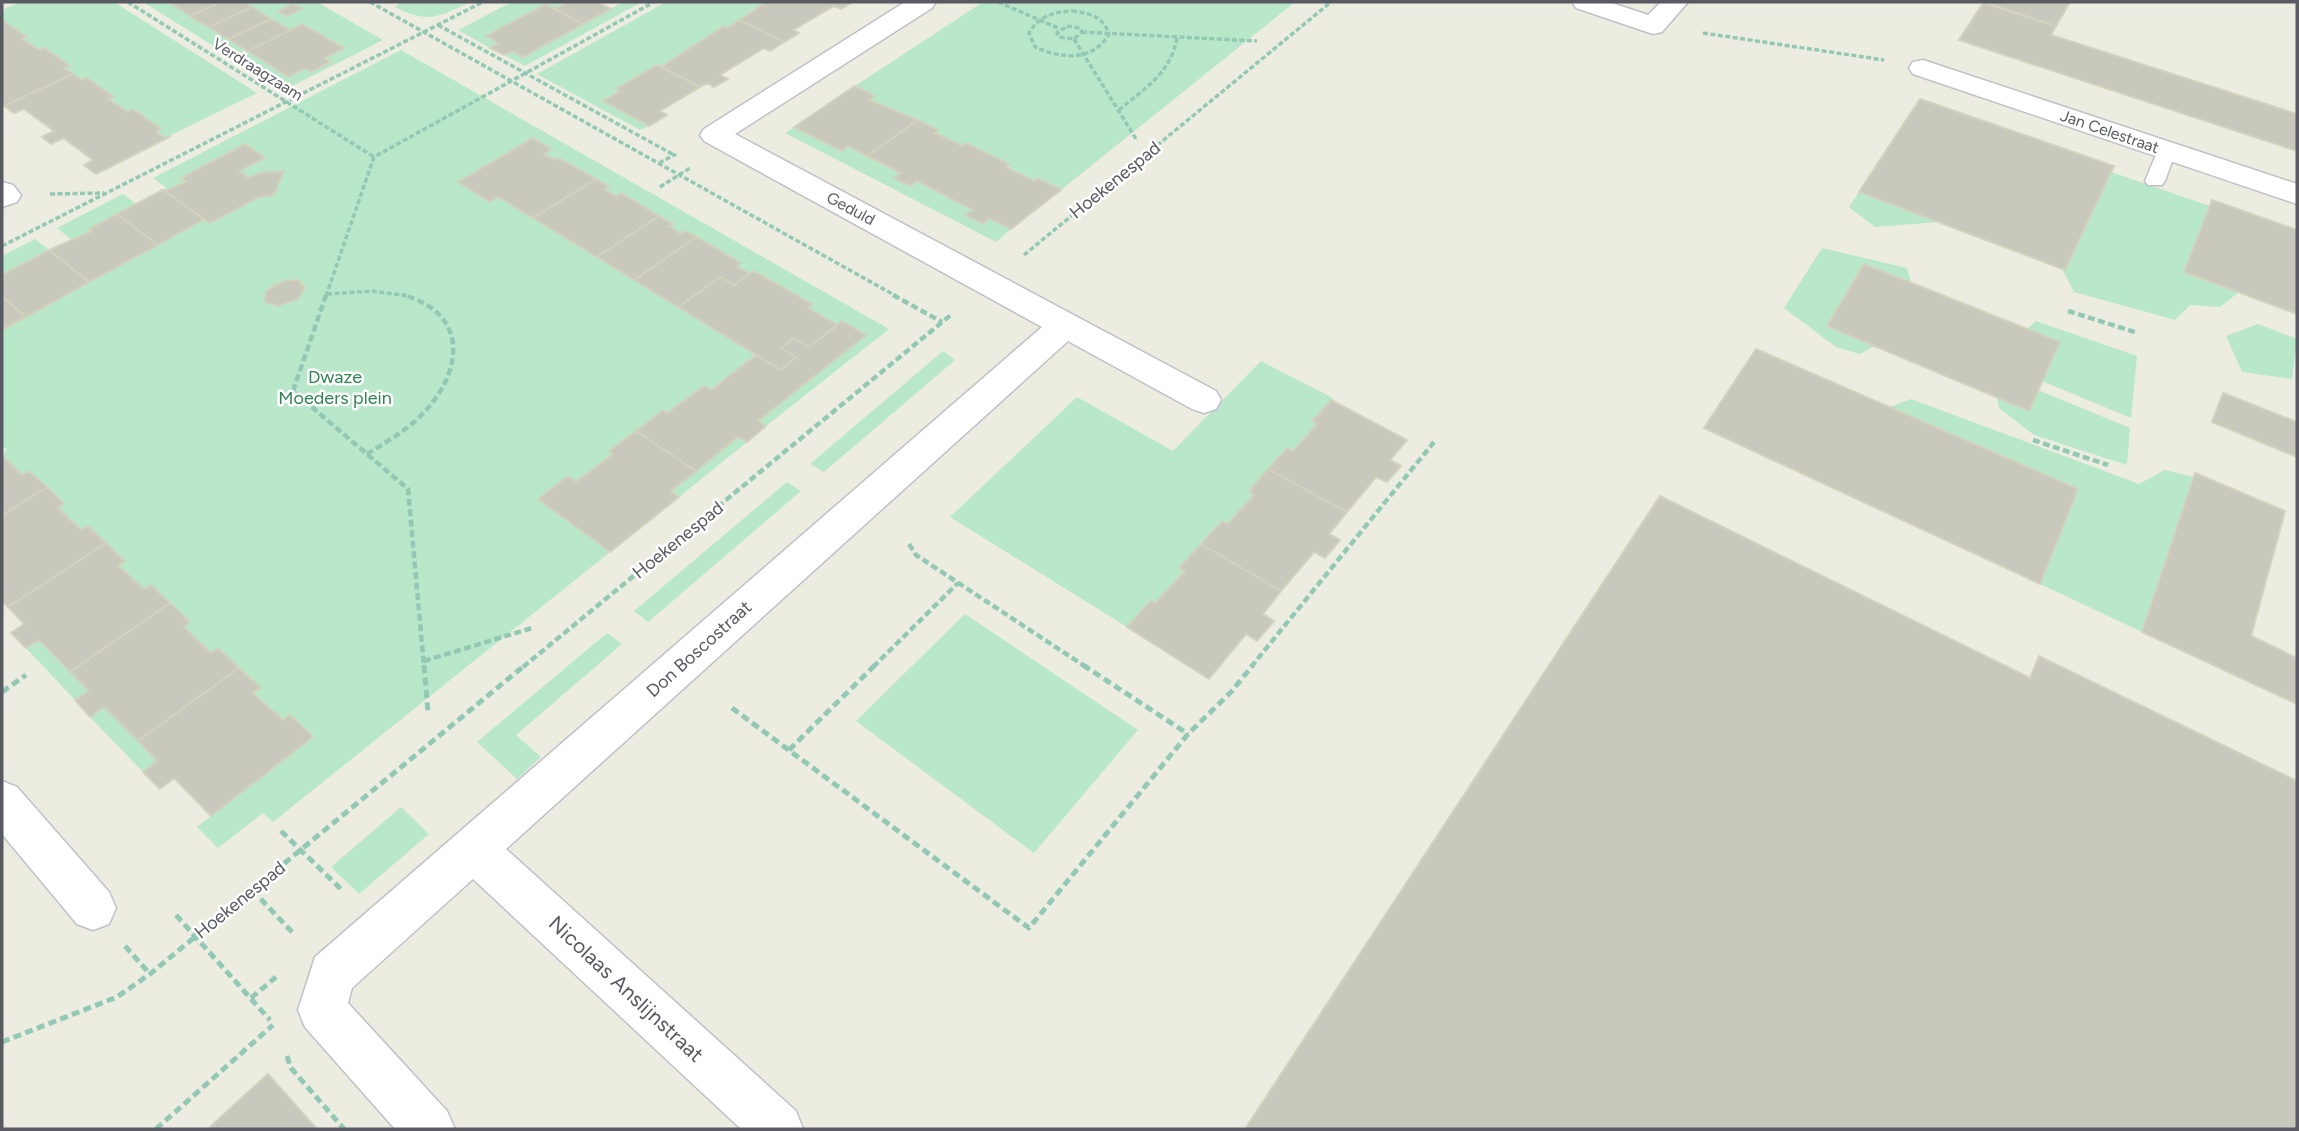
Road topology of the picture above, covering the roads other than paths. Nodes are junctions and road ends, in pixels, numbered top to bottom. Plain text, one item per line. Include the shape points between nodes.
1 (923, 2) edge
2 (1585, 2) edge
3 (1675, 2) edge
4 (1923, 68) road end
5 (2167, 150) junction
6 (2155, 181) dead end
7 (2297, 194) edge
8 (1065, 325) junction
9 (1205, 400) dead end
10 (2, 801) edge
11 (473, 849) junction
12 (93, 908) dead end
13 (429, 1129) edge
14 (778, 1129) edge

1 - 8 street, Geduld via 714,135
2 - 3 street via 1653,26
4 - 5 street, Jan Celestraat
5 - 6 lane
5 - 7 street, Jan Celestraat
8 - 9 street, Geduld
8 - 11 street, Don Boscostraat
10 - 12 street
11 - 13 street, Don Boscostraat via 332,974 322,1010
11 - 14 street, Nicolaas Anslijnstraat

